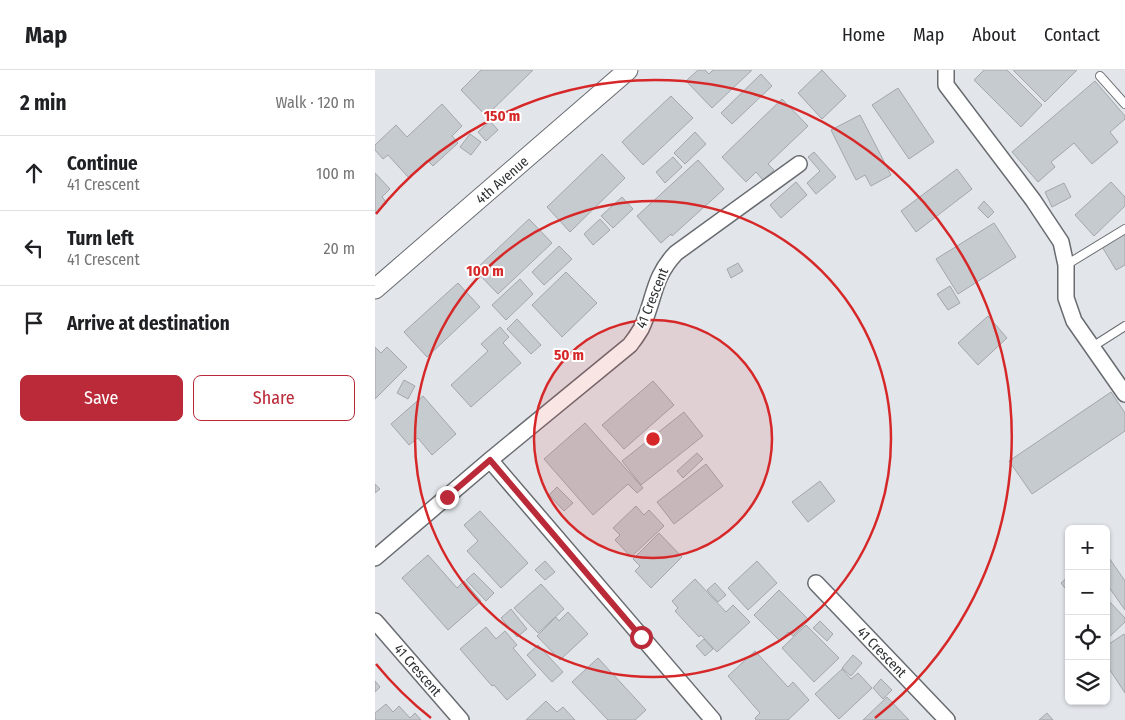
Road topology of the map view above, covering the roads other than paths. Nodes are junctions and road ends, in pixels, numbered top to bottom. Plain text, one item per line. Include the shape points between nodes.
1 (628, 70) edge
2 (946, 70) edge
3 (1100, 76) dead end
4 (1125, 104) edge
5 (799, 164) dead end
6 (1125, 229) edge
7 (1066, 265) junction
8 (375, 289) edge
9 (1125, 326) edge
10 (1092, 347) junction
11 (1125, 394) edge
12 (490, 460) junction
13 (375, 558) edge
14 (816, 584) dead end
15 (375, 621) edge
16 (703, 717) edge
17 (461, 720) edge
18 (947, 720) edge

1 - 8 street, 4th Avenue
2 - 7 street via 946,85 1061,242
3 - 4 lane
5 - 12 street, 41 Crescent via 676,253 660,274 641,330 630,345
6 - 7 lane
7 - 10 street via 1066,298 1074,321
9 - 10 lane
10 - 11 street
12 - 13 street, 41 Crescent
12 - 16 street
14 - 18 street, 41 Crescent
15 - 17 street, 41 Crescent

